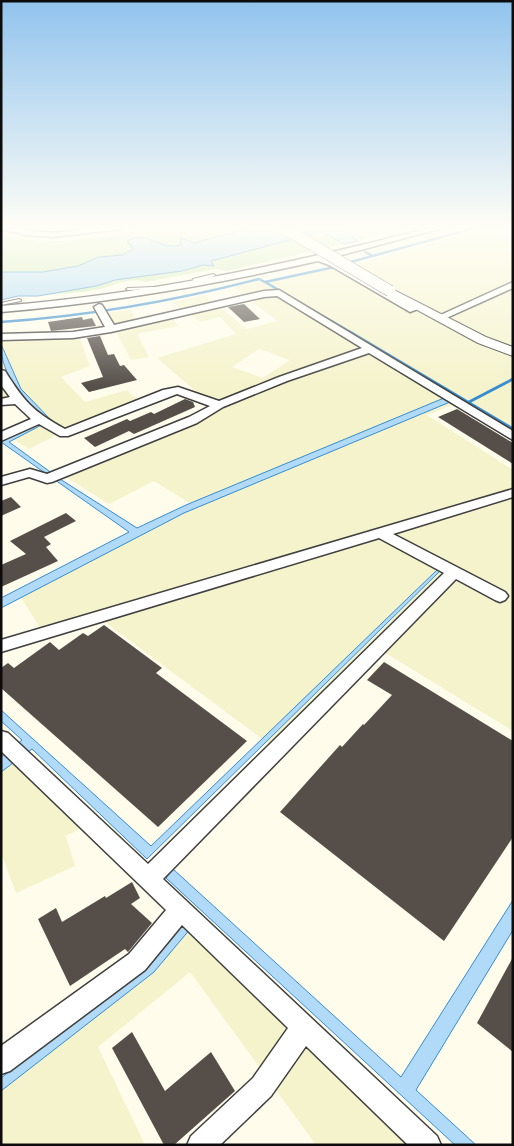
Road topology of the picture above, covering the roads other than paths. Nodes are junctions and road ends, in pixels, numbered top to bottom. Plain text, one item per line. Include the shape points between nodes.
1 (195, 280) edge
2 (211, 280) edge
3 (236, 280) edge
4 (363, 280) edge
5 (372, 280) edge
6 (194, 284) junction
7 (513, 285) edge
8 (128, 289) dead end
9 (166, 290) junction
10 (19, 300) dead end
11 (1, 304) edge
12 (418, 307) junction
13 (1, 309) edge
14 (101, 310) junction
15 (1, 316) edge
16 (439, 318) junction
17 (111, 329) junction
18 (1, 337) edge
19 (370, 349) junction
20 (513, 352) edge
21 (1, 374) edge
22 (16, 400) junction
23 (1, 402) edge
24 (219, 405) junction
25 (42, 422) junction
26 (513, 436) edge
27 (1, 437) edge
28 (63, 473) junction
29 (80, 480) dead end
30 (1, 481) edge
31 (513, 493) edge
32 (381, 533) junction
33 (454, 572) junction
34 (500, 596) dead end
35 (1, 646) edge
36 (11, 748) edge
37 (148, 879) junction
38 (181, 909) junction
39 (304, 1027) junction
40 (1, 1062) edge
41 (200, 1145) edge
42 (428, 1145) edge

1 - 6 lane
2 - 6 street
3 - 14 street
4 - 12 street via 410,308
5 - 12 street, bridge
6 - 9 street
7 - 16 street
8 - 9 lane
9 - 13 street
10 - 11 lane
12 - 16 street
14 - 15 street
14 - 17 street
16 - 20 street
17 - 18 street via 73,335
17 - 19 street via 272,292 280,293
19 - 24 street
19 - 26 street
21 - 22 street
22 - 23 street
22 - 25 street
24 - 25 street via 178,390 64,433
24 - 28 street via 193,420
25 - 27 street
28 - 29 street
28 - 30 street via 47,479 30,473
31 - 32 street
32 - 33 street
32 - 35 street
33 - 34 street
33 - 37 street
36 - 37 street
37 - 38 street
38 - 39 street
38 - 40 street via 137,962
39 - 41 street via 262,1087
39 - 42 street

